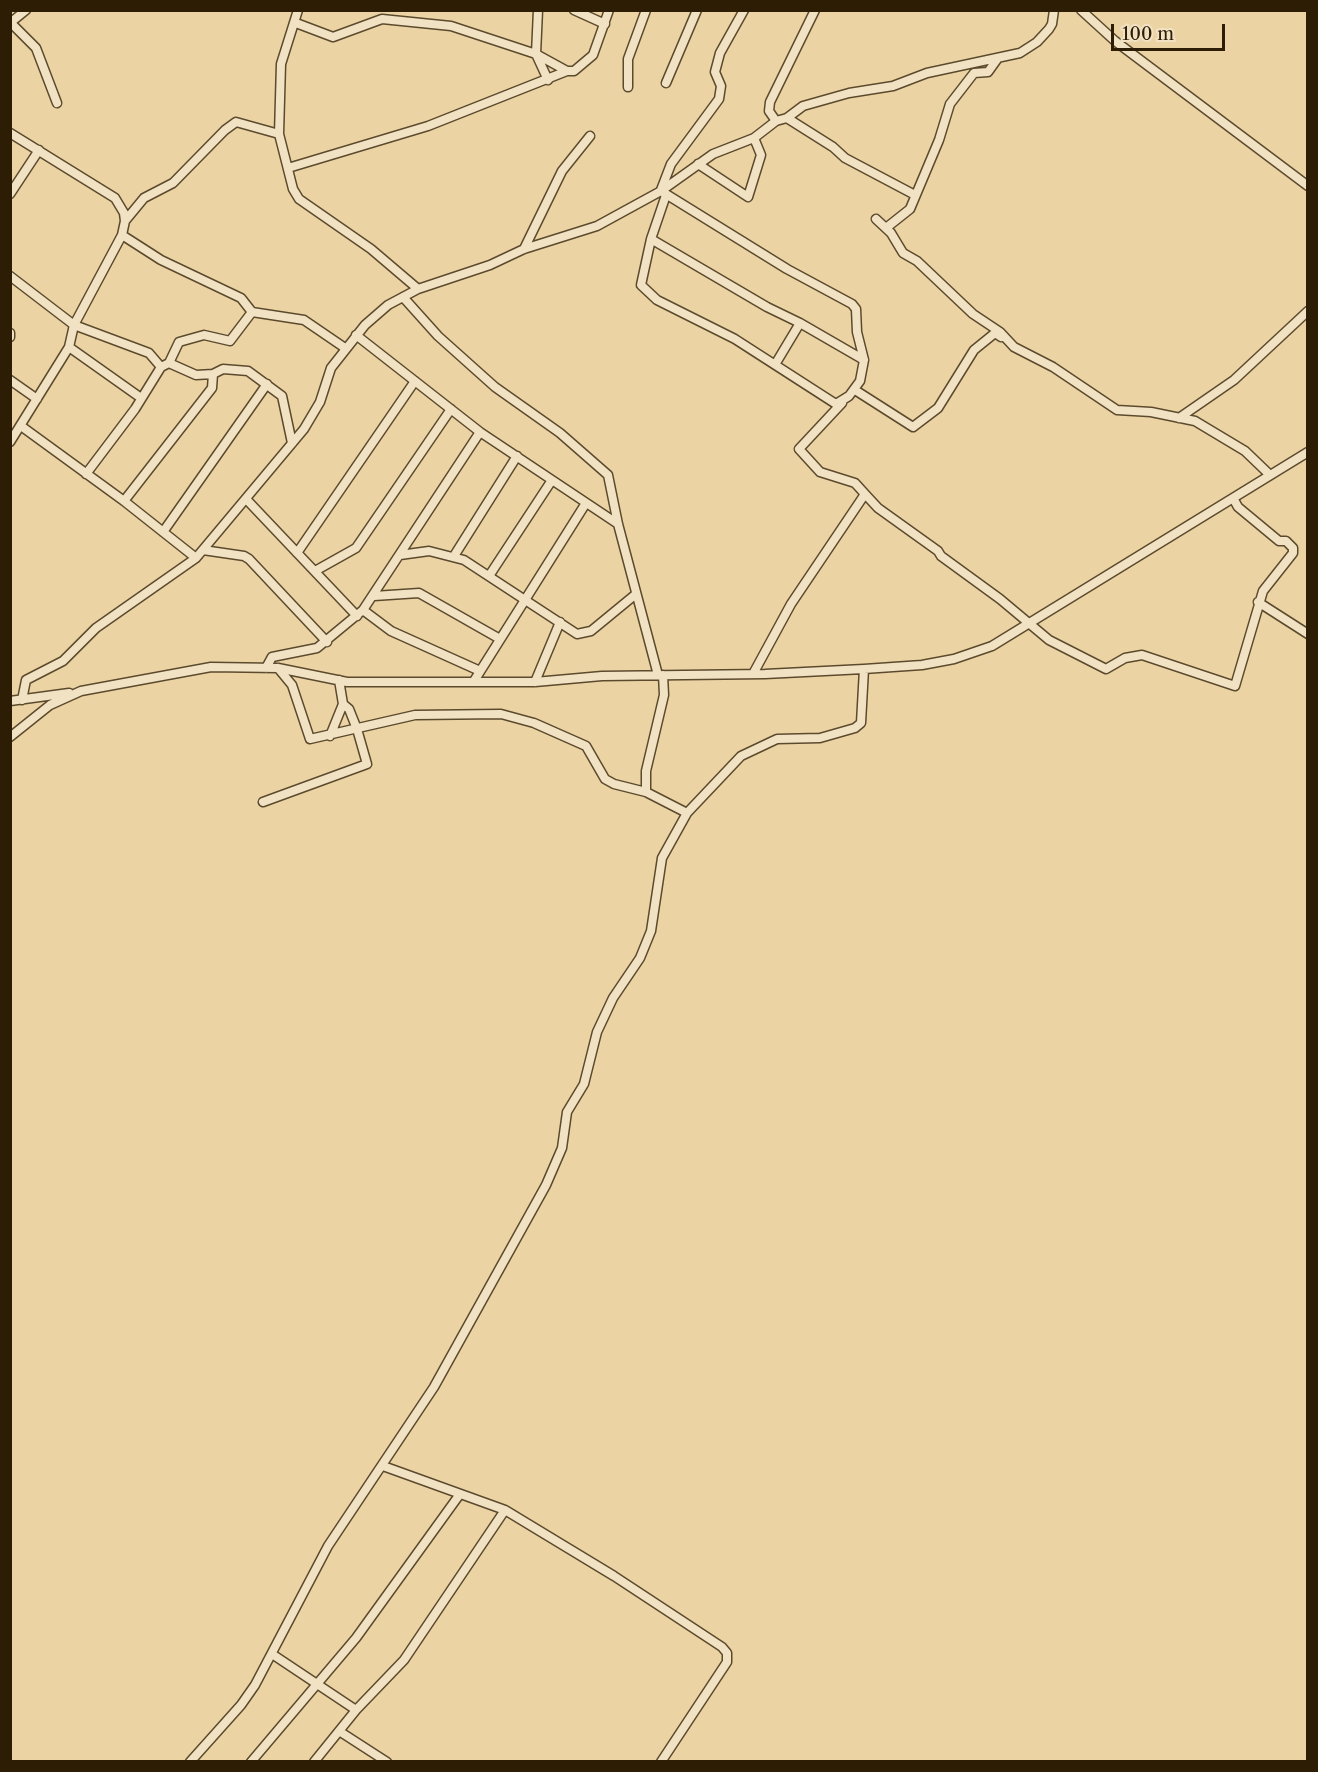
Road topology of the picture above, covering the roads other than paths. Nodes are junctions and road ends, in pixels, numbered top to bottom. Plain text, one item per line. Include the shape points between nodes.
1 (26, 10) edge
2 (574, 10) edge
3 (609, 10) edge
4 (646, 10) edge
5 (698, 10) edge
6 (744, 10) edge
7 (815, 10) edge
8 (1054, 10) edge
9 (1081, 10) edge
10 (298, 11) edge
11 (536, 12) edge
12 (11, 23) edge
13 (296, 23) junction
14 (604, 24) junction
15 (536, 54) junction
16 (998, 58) junction
17 (567, 71) junction
18 (548, 80) junction
19 (666, 83) dead end
20 (628, 87) dead end
21 (57, 102) dead end
22 (787, 118) junction
23 (776, 121) junction
24 (10, 133) edge
25 (279, 134) junction
26 (591, 136) dead end
27 (754, 138) junction
28 (39, 150) junction
29 (698, 164) junction
30 (288, 168) junction
31 (1308, 186) edge
32 (663, 193) junction
33 (10, 194) edge
34 (915, 195) junction
35 (876, 219) dead end
36 (125, 221) junction
37 (886, 228) junction
38 (122, 236) junction
39 (651, 239) junction
40 (524, 249) junction
41 (10, 276) edge
42 (418, 289) junction
43 (402, 297) junction
44 (1308, 310) edge
45 (252, 312) junction
46 (801, 323) junction
47 (74, 325) junction
48 (356, 335) junction
49 (69, 347) junction
50 (1014, 347) junction
51 (345, 348) junction
52 (864, 360) junction
53 (776, 363) junction
54 (165, 365) junction
55 (213, 374) junction
56 (10, 380) edge
57 (415, 381) junction
58 (267, 384) junction
59 (852, 393) junction
60 (141, 398) junction
61 (37, 399) junction
62 (451, 409) junction
63 (1179, 418) junction
64 (21, 426) junction
65 (480, 432) junction
66 (11, 440) edge
67 (292, 443) junction
68 (1308, 452) edge
69 (517, 456) junction
70 (86, 474) junction
71 (1270, 475) junction
72 (552, 480) junction
73 (865, 494) junction
74 (1233, 498) junction
75 (247, 500) junction
76 (124, 501) junction
77 (586, 503) junction
78 (618, 524) junction
79 (163, 532) junction
80 (203, 550) junction
81 (297, 552) junction
82 (400, 555) junction
83 (454, 556) junction
84 (196, 558) junction
85 (315, 571) junction
86 (489, 576) junction
87 (636, 594) junction
88 (374, 596) junction
89 (525, 599) junction
90 (1258, 602) junction
91 (360, 613) junction
92 (560, 622) junction
93 (1030, 622) junction
94 (1308, 634) edge
95 (500, 639) junction
96 (327, 642) junction
97 (266, 668) junction
98 (278, 668) junction
99 (864, 669) junction
100 (480, 671) junction
101 (753, 674) junction
102 (660, 675) junction
103 (339, 680) junction
104 (474, 681) junction
105 (535, 682) junction
106 (81, 691) junction
107 (22, 700) junction
108 (10, 701) edge
109 (343, 704) junction
110 (357, 729) junction
111 (330, 736) junction
112 (10, 737) edge
113 (646, 792) junction
114 (263, 802) dead end
115 (687, 813) junction
116 (383, 1466) junction
117 (460, 1494) junction
118 (505, 1510) junction
119 (272, 1654) junction
120 (318, 1685) junction
121 (356, 1710) junction
122 (339, 1731) junction
123 (190, 1761) edge
124 (250, 1761) edge
125 (314, 1761) edge
126 (387, 1761) edge
127 (661, 1761) edge

1 - 12 street
2 - 14 street
3 - 14 street
4 - 20 street via 628,59
5 - 19 street
6 - 32 street via 720,53 715,72 721,86 718,99 671,164
7 - 23 street via 770,102 769,111
8 - 16 street via 1052,24 1037,42 1020,53
9 - 31 street via 1115,41
10 - 13 street
11 - 15 street
12 - 21 street via 36,48
13 - 15 street via 333,38 382,19 451,26
13 - 25 street via 281,64
14 - 17 street via 593,55 574,71
15 - 17 street
15 - 18 street
16 - 22 street via 803,106
16 - 34 street via 988,72 974,73 950,104
17 - 18 street
18 - 30 street via 428,126
22 - 23 street
22 - 34 street via 845,159
23 - 27 street
24 - 28 street
25 - 30 street
25 - 36 street via 236,122 173,183 144,198
26 - 40 street via 562,171
27 - 29 street
27 - 29 street via 761,155 748,197
28 - 33 street
28 - 36 street via 115,198
29 - 32 street
30 - 42 street via 298,199 371,249
32 - 39 street
32 - 40 street via 597,226
32 - 52 street via 852,304
34 - 37 street via 910,209
35 - 37 street
36 - 38 street
37 - 50 street via 903,253
38 - 45 street via 161,260 241,298
38 - 47 street
39 - 46 street via 767,308
39 - 53 street via 641,285 657,300
40 - 42 street
41 - 47 street
42 - 43 street
43 - 48 street
43 - 78 street via 495,387 560,433 608,475
44 - 63 street via 1234,380
45 - 51 street via 304,320
45 - 54 street via 230,341 204,335 179,342
46 - 52 street
46 - 53 street
47 - 49 street
47 - 54 street via 149,353
48 - 51 street
48 - 57 street
49 - 60 street
49 - 61 street
50 - 59 street via 994,333 988,336 974,350 938,408 914,427
50 - 63 street via 1053,367 1117,410
51 - 67 street via 331,368 320,402
52 - 59 street via 860,381
53 - 59 street via 836,404
54 - 55 street via 196,375
54 - 60 street
55 - 58 street via 224,369 248,370
55 - 76 street via 212,388
56 - 61 street
57 - 62 street
57 - 81 street
58 - 67 street via 282,396 286,405
58 - 79 street
59 - 73 street via 799,448 820,472 855,483
60 - 70 street
61 - 64 street
62 - 65 street
62 - 85 street via 356,548
63 - 71 street via 1195,421 1227,439
64 - 66 street
64 - 70 street
65 - 69 street
65 - 82 street
67 - 75 street
68 - 71 street
69 - 72 street
69 - 83 street
70 - 76 street
71 - 74 street
72 - 77 street
72 - 86 street
73 - 93 street via 878,508
73 - 101 street via 791,604
74 - 90 street via 1238,507 1293,548
74 - 93 street
75 - 80 street
75 - 81 street
76 - 79 street
77 - 78 street
77 - 89 street
78 - 87 street
79 - 84 street
80 - 84 street
80 - 96 street via 249,559
81 - 85 street
82 - 83 street via 429,551
82 - 88 street
83 - 86 street
84 - 107 street via 96,628 63,661 26,680
85 - 91 street
86 - 89 street
87 - 92 street via 584,633 577,634
87 - 102 street
88 - 91 street
88 - 95 street via 419,593
89 - 92 street
89 - 95 street
90 - 93 street via 1251,640 1235,686 1142,655 1125,658 1106,669 1049,640
90 - 94 street
91 - 96 street
91 - 100 street
92 - 105 street
93 - 99 street via 992,646 954,659
95 - 100 street
96 - 97 street via 317,648 272,657
97 - 98 street
97 - 106 street via 211,667
98 - 103 street
98 - 111 street via 292,685 309,739
99 - 101 street
99 - 115 street via 861,723 855,728 820,738 770,741 733,761
100 - 104 street
101 - 102 street
102 - 105 street
102 - 113 street via 664,695 646,771
103 - 104 street
103 - 109 street
104 - 105 street
106 - 107 street
106 - 112 street via 50,705
107 - 108 street
109 - 110 street
109 - 111 street
110 - 111 street
110 - 113 street via 415,715 501,714 534,723 586,746 605,779
110 - 114 street via 367,761 365,767
113 - 115 street
115 - 116 street via 662,858 651,931 640,958 613,998 597,1032 584,1084 567,1112 562,1148 546,1185 434,1387
116 - 117 street
116 - 119 street via 328,1546
117 - 118 street
117 - 120 street
118 - 121 street via 404,1660
118 - 127 street via 615,1576 727,1653 727,1662
119 - 120 street
119 - 123 street via 241,1705
120 - 121 street
120 - 124 street
121 - 122 street
122 - 125 street
122 - 126 street

